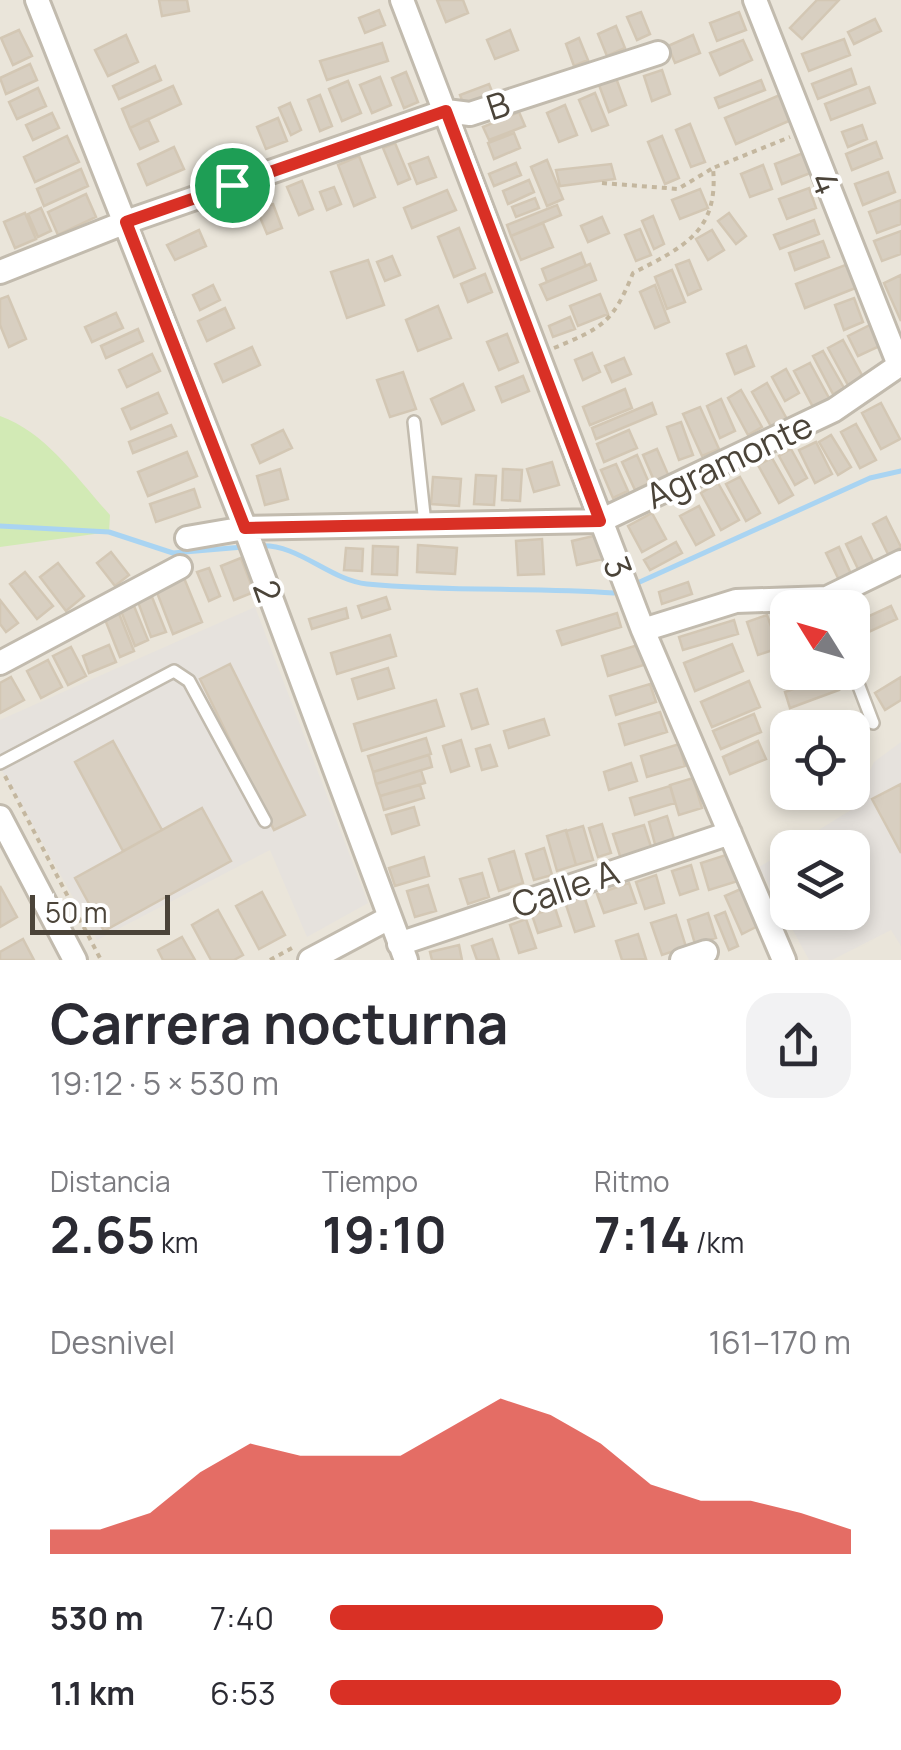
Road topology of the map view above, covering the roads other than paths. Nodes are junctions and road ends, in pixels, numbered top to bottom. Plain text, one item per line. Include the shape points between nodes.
1 (37, 0) edge
2 (402, 0) edge
3 (755, 0) edge
4 (658, 53) dead end
5 (446, 111) junction
6 (126, 222) junction
7 (0, 272) edge
8 (900, 364) edge
9 (414, 422) dead end
10 (600, 521) junction
11 (425, 524) junction
12 (245, 528) junction
13 (187, 538) dead end
14 (901, 562) edge
15 (180, 567) dead end
16 (851, 590) edge
17 (770, 602) edge
18 (643, 630) junction
19 (0, 663) edge
20 (860, 690) edge
21 (873, 723) dead end
22 (0, 766) edge
23 (0, 817) edge
24 (264, 821) dead end
25 (730, 833) junction
26 (389, 918) junction
27 (402, 952) edge
28 (706, 952) dead end
29 (76, 960) edge
30 (310, 960) edge
31 (682, 960) edge
32 (784, 960) edge

1 - 6 street, 2
2 - 5 street, 3
3 - 8 street, 4
4 - 5 street, B via 470,114
5 - 6 street, B
5 - 10 street, 3
6 - 7 street, B
6 - 12 street, 2
8 - 10 street, Agramonte via 834,410
9 - 11 lane
10 - 11 street, Agramonte
10 - 18 street, 3
11 - 12 street, Agramonte
12 - 13 street, Agramonte
12 - 26 street, 2
14 - 16 street
15 - 19 street
17 - 18 street via 736,602
18 - 25 street, 3
20 - 21 lane
22 - 24 lane via 174,672 189,681
23 - 29 street
25 - 27 street, Calle A
25 - 32 street, 3
26 - 27 street, 2
26 - 30 street
28 - 31 street

